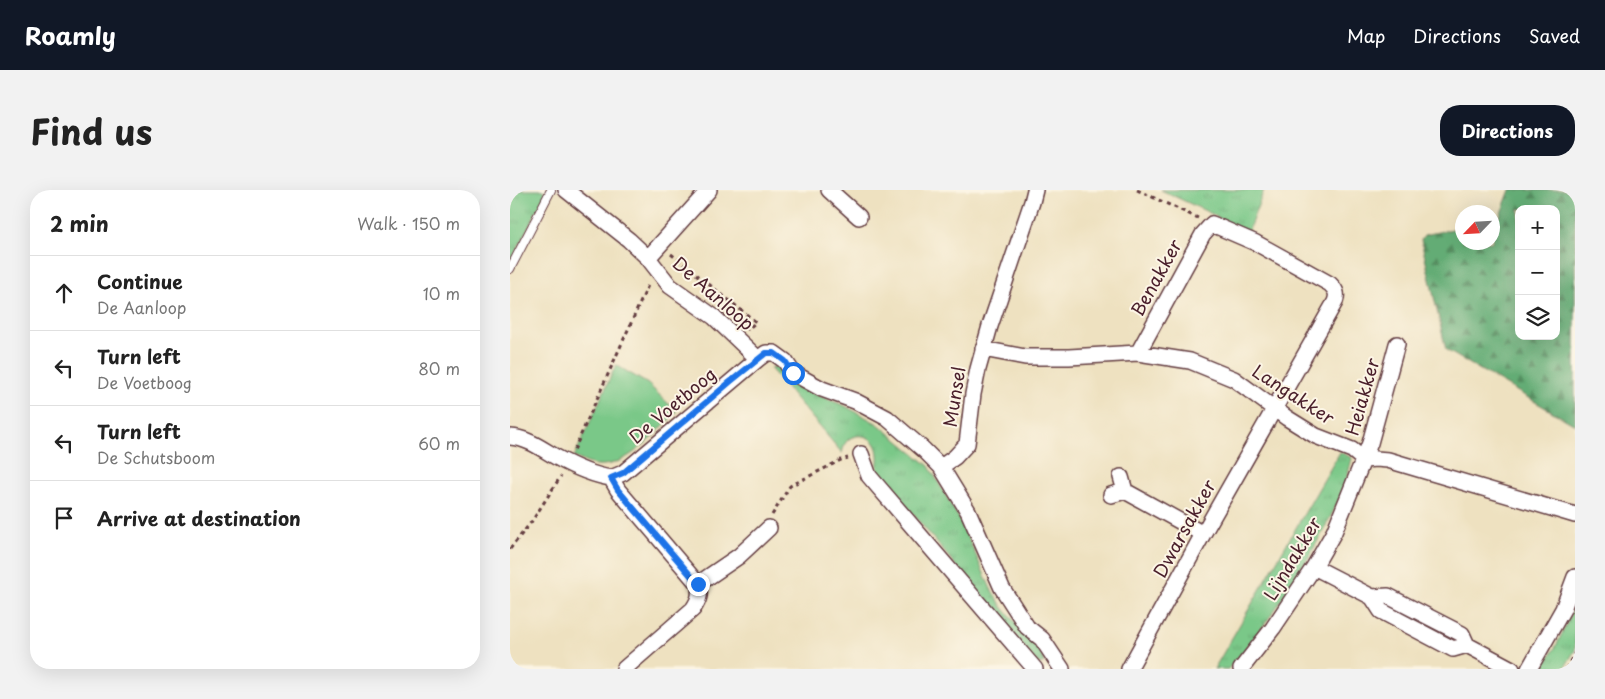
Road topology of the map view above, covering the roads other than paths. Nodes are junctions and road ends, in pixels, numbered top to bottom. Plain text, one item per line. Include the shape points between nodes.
1 (551, 190) edge
2 (566, 190) edge
3 (709, 190) edge
4 (829, 190) edge
5 (1035, 190) edge
6 (859, 217) dead end
7 (1212, 224) joint
8 (648, 258) junction
9 (510, 268) edge
10 (1397, 344) dead end
11 (983, 348) junction
12 (1138, 353) junction
13 (758, 359) junction
14 (1275, 409) junction
15 (510, 437) edge
16 (861, 454) road end
17 (1364, 460) junction
18 (941, 467) junction
19 (611, 478) junction
20 (1119, 488) dead end
21 (1575, 515) edge
22 (769, 528) road end
23 (1203, 534) junction
24 (1314, 567) junction
25 (1575, 577) edge
26 (698, 584) junction
27 (1055, 667) edge
28 (624, 669) edge
29 (1035, 669) edge
30 (1129, 669) edge
31 (1241, 669) edge
32 (1512, 669) edge
33 (1529, 669) edge

1 - 9 lane
2 - 8 street, De Aanloop
3 - 8 street
4 - 6 street
5 - 11 street, Munsel
7 - 12 street, Benakker via 1203,234
7 - 14 street, Dwarsakker via 1256,243 1336,289 1335,302
8 - 13 street, De Aanloop via 670,286 714,317
10 - 17 street, Heiakker
11 - 12 street, Langakker via 1046,358
11 - 18 street, Munsel via 967,444
12 - 14 street, Langakker via 1202,365 1234,379
13 - 18 street via 766,353 774,353 793,373 887,418
13 - 19 street, De Voetboog via 623,473
14 - 17 street, Langakker via 1316,436 1352,450
14 - 23 street, Dwarsakker
15 - 19 street via 531,442 596,476
16 - 29 street via 869,476
17 - 21 street via 1388,460
17 - 24 street, Lijndakker via 1334,532
18 - 27 street via 968,510 1002,588 1027,627 1042,639
19 - 26 street
20 - 23 street
22 - 26 street via 740,556
23 - 30 street, Dwarsakker
24 - 31 street, Lijndakker
24 - 32 street via 1372,597 1388,596 1462,634 1467,645
25 - 33 street via 1563,609
26 - 28 street via 700,592 693,610

